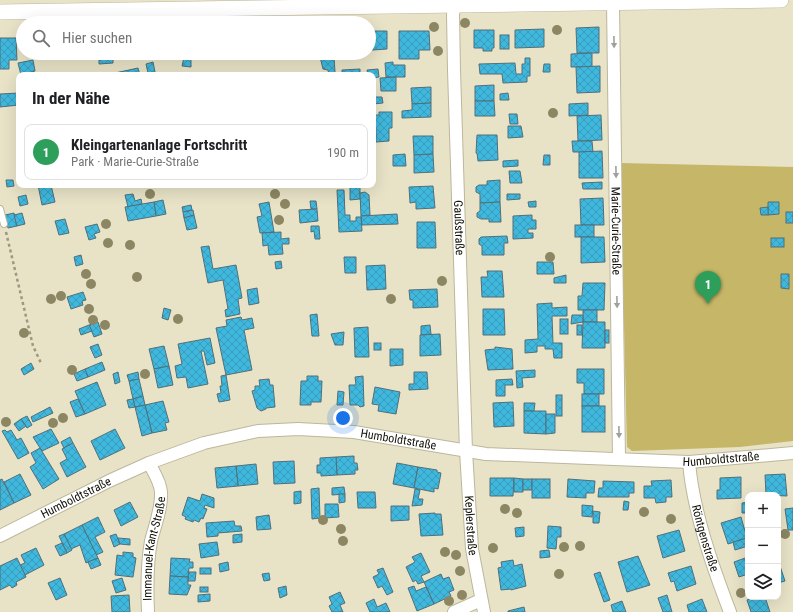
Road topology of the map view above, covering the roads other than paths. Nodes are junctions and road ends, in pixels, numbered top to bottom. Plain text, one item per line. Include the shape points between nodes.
1 (781, 0) edge
2 (669, 1) edge
3 (537, 2) edge
4 (362, 3) edge
5 (613, 3) junction
6 (169, 5) edge
7 (455, 5) junction
8 (0, 12) edge
9 (0, 209) edge
10 (4, 224) road end
11 (466, 451) junction
12 (793, 453) edge
13 (619, 459) junction
14 (689, 462) junction
15 (149, 463) junction
16 (0, 536) edge
17 (483, 606) edge
18 (148, 612) edge
19 (454, 612) edge
20 (730, 612) edge

1 - 2 street
2 - 5 street
3 - 5 street
3 - 7 street
4 - 6 street
4 - 7 street
5 -> 13 street, Marie-Curie-Straße
6 - 8 street
7 - 11 street, Gaußstraße via 454,70
9 - 10 lane
11 - 13 street, Humboldtstraße
11 - 15 street, Humboldtstraße via 354,432 298,429 232,435
11 - 17 street, Keplerstraße via 472,549
12 - 14 street, Humboldtstraße
13 - 14 street, Humboldtstraße
14 - 20 street, Röntgenstraße via 690,482 710,554
15 - 16 street, Humboldtstraße
15 - 18 street, Immanuel-Kant-Straße via 159,482 161,493 151,541
17 - 19 street, Keplerstraße

